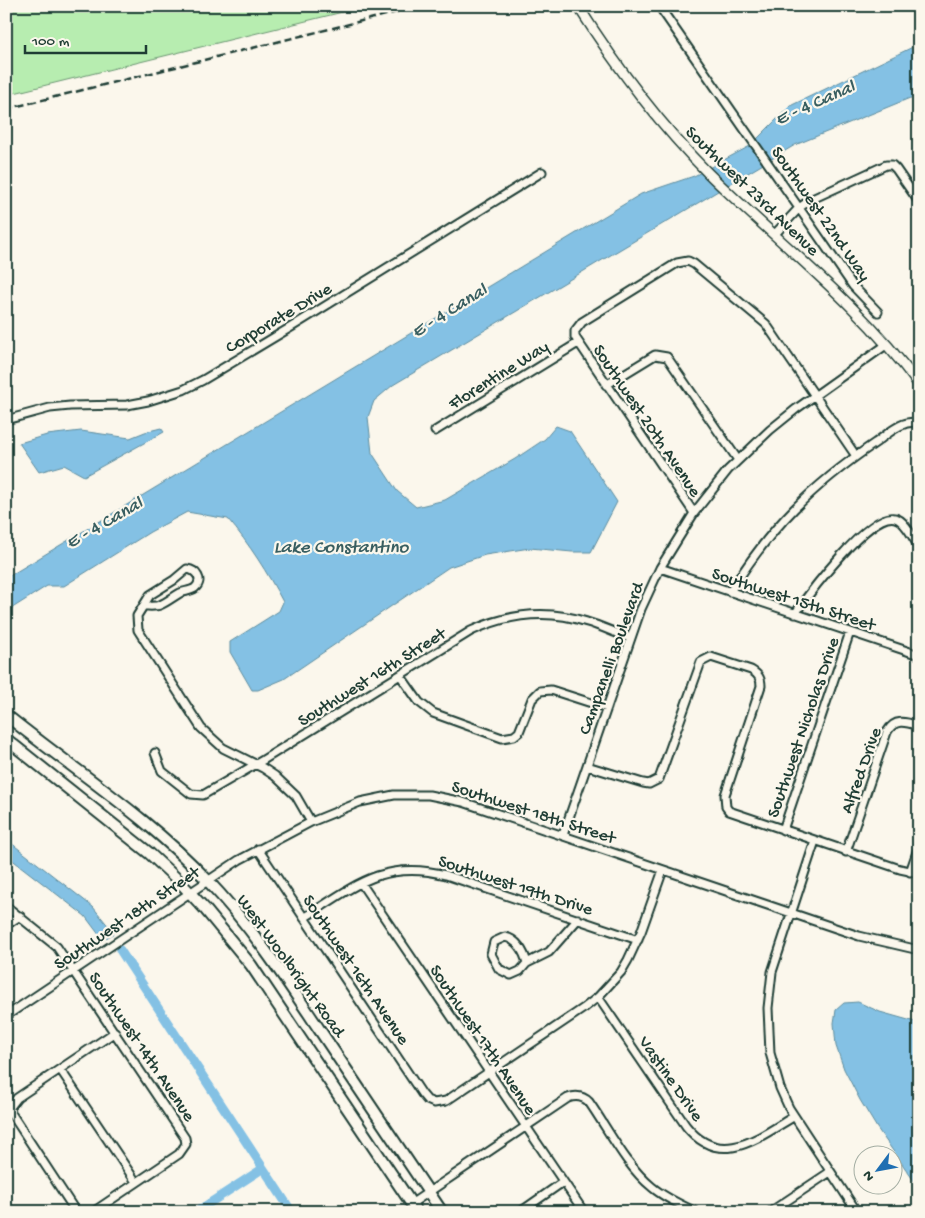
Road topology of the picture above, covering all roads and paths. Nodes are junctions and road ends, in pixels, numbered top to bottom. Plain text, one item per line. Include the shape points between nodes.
1 (578, 6) edge
2 (659, 6) edge
3 (542, 172) dead end
4 (919, 202) edge
5 (799, 208) junction
6 (774, 235) junction
7 (878, 312) dead end
8 (578, 343) junction
9 (886, 345) junction
10 (606, 385) junction
11 (919, 385) edge
12 (815, 395) junction
13 (6, 420) edge
14 (916, 422) edge
15 (435, 431) dead end
16 (856, 456) junction
17 (738, 460) junction
18 (694, 513) junction
19 (919, 547) edge
20 (660, 568) junction
21 (730, 592) junction
22 (144, 606) junction
23 (795, 614) junction
24 (850, 632) junction
25 (630, 638) junction
26 (919, 655) edge
27 (400, 675) junction
28 (607, 708) junction
29 (6, 715) edge
30 (919, 726) edge
31 (6, 739) edge
32 (155, 753) dead end
33 (256, 764) junction
34 (587, 766) junction
35 (311, 822) junction
36 (783, 830) junction
37 (563, 835) junction
38 (815, 841) junction
39 (919, 846) edge
40 (258, 849) junction
41 (846, 852) junction
42 (663, 870) junction
43 (910, 872) junction
44 (919, 873) edge
45 (208, 881) junction
46 (361, 883) junction
47 (190, 892) junction
48 (6, 906) edge
49 (791, 913) junction
50 (20, 916) junction
51 (304, 918) junction
52 (578, 919) junction
53 (6, 925) edge
54 (638, 940) junction
55 (919, 950) edge
56 (528, 963) junction
57 (74, 970) junction
58 (598, 997) junction
59 (6, 1016) edge
60 (115, 1032) junction
61 (60, 1069) junction
62 (489, 1073) junction
63 (794, 1117) junction
64 (525, 1127) junction
65 (830, 1172) junction
66 (136, 1182) junction
67 (563, 1182) junction
68 (429, 1193) junction
69 (414, 1208) edge
70 (76, 1212) edge
71 (93, 1212) edge
72 (442, 1212) edge
73 (520, 1212) edge
74 (584, 1212) edge
75 (696, 1212) edge
76 (770, 1212) edge
77 (857, 1212) edge

1 - 6 street, Southwest 23rd Avenue via 628,80 667,128 696,161
2 - 5 street, Southwest 22nd Way
3 - 13 street, Corporate Drive via 183,390 148,402 50,408
4 - 5 street via 896,169 886,165 816,196
5 - 6 street
5 - 7 street, Southwest 22nd Way via 853,286
6 - 9 street, Southwest 23rd Avenue via 840,295
8 - 10 street, Southwest 20th Avenue
8 - 12 street via 575,331 582,322 677,263 688,262 766,324
8 - 15 street, Florentine Way
9 - 11 street, Southwest 23rd Avenue
9 - 12 street, Campanelli Boulevard
10 - 17 street via 655,355 666,357
10 - 18 street, Southwest 20th Avenue
12 - 16 street
12 - 17 street, Campanelli Boulevard via 780,421
14 - 16 street via 901,425
16 - 21 street via 793,508 758,550
17 - 18 street, Campanelli Boulevard
18 - 20 street, Campanelli Boulevard
19 - 23 street via 903,523 887,517 848,548
20 - 21 street, Southwest 15th Street
20 - 25 street, Campanelli Boulevard
21 - 23 street, Southwest 15th Street
22 - 22 street via 158,606 192,590 197,586 198,574 187,568 150,595
22 - 33 street via 137,616 138,630 192,717 223,748
23 - 24 street, Southwest 15th Street
24 - 26 street, Southwest 15th Street
24 - 36 street, Southwest Nicholas Drive
25 - 27 street, Southwest 16th Street via 569,617 540,614 512,617 471,631
25 - 28 street, Campanelli Boulevard
27 - 28 street via 418,702 433,713 502,738 519,732 532,699 540,691 552,690
27 - 33 street, Southwest 16th Street
28 - 34 street, Campanelli Boulevard
29 - 45 main road, West Woolbright Road via 163,837
30 - 41 street, Alfred Drive via 894,723 887,732
31 - 47 main road, West Woolbright Road via 149,854
32 - 33 street, Southwest 16th Street via 162,771 191,794 197,795 208,793
33 - 35 street via 286,785
34 - 36 street via 643,783 654,782 659,778 701,662 711,657 751,670 757,673 761,686 724,801 729,811
34 - 37 street, Campanelli Boulevard
35 - 37 street, Southwest 18th Street via 360,802 415,794 463,802
35 - 40 street, Southwest 18th Street
36 - 38 street
37 - 42 street, Southwest 18th Street
38 - 41 street
38 - 49 street
39 - 43 street
40 - 45 street, Southwest 18th Street
40 - 51 street, Southwest 16th Avenue
41 - 43 street
42 - 49 street, Southwest 18th Street
42 - 54 street
43 - 44 street
45 - 47 street, Southwest 18th Street
45 - 68 main road, West Woolbright Road via 249,928 280,971
46 - 51 street, Southwest 19th Drive
46 - 52 street, Southwest 19th Drive via 390,872 433,871
46 - 62 street, Southwest 17th Avenue
47 - 57 street, Southwest 18th Street
47 - 69 main road, West Woolbright Road via 250,965
48 - 50 street, Southwest 14th Avenue
49 - 55 street, Southwest 18th Street via 859,936
49 - 63 street via 772,972 768,1023 770,1053 780,1088
50 - 53 street
50 - 57 street, Southwest 14th Avenue via 53,942
51 - 62 street, Southwest 16th Avenue via 428,1100 434,1103 446,1101
52 - 54 street, Southwest 19th Drive
52 - 56 street via 549,952
54 - 58 street via 621,972
56 - 56 street via 521,948 509,938 501,938 492,946 492,959 507,974 520,971
57 - 59 street, Southwest 18th Street
57 - 60 street, Southwest 14th Avenue
58 - 62 street
58 - 63 street, Vastine Drive via 686,1126 699,1139 722,1148 740,1146
60 - 61 street
60 - 66 street, Southwest 14th Avenue via 186,1144 179,1154
61 - 66 street
61 - 70 street via 13,1102 10,1108
62 - 64 street, Southwest 17th Avenue
63 - 65 street
64 - 67 street, Southwest 17th Avenue
64 - 68 street
64 - 75 street via 568,1098 585,1098 640,1176 666,1197
65 - 76 street
65 - 77 street
66 - 71 street
67 - 73 street
67 - 74 street, Southwest 17th Avenue
68 - 69 street
68 - 72 main road, West Woolbright Road

